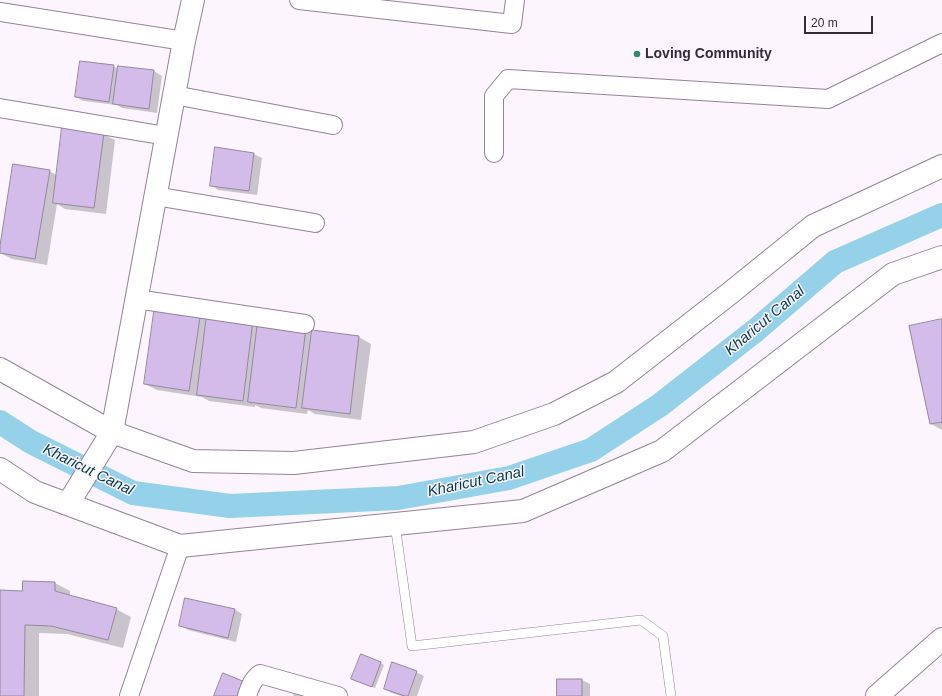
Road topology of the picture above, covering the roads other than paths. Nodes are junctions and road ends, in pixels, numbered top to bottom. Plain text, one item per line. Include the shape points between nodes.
1 (193, 0) edge
2 (299, 0) edge
3 (515, 0) edge
4 (0, 12) edge
5 (184, 41) junction
6 (942, 43) edge
7 (174, 95) junction
8 (0, 108) edge
9 (333, 126) dead end
10 (166, 136) junction
11 (494, 153) dead end
12 (942, 166) edge
13 (155, 196) junction
14 (315, 223) dead end
15 (942, 256) edge
16 (136, 299) junction
17 (305, 324) dead end
18 (0, 369) edge
19 (112, 432) junction
20 (0, 469) edge
21 (73, 496) junction
22 (395, 524) junction
23 (180, 546) junction
24 (942, 639) edge
25 (129, 696) edge
26 (248, 696) edge
27 (338, 696) edge
28 (671, 696) edge
29 (877, 696) edge

1 - 5 street
2 - 3 street via 512,24
4 - 5 street
5 - 7 street
6 - 11 street via 828,99 508,79 494,96
7 - 9 street
7 - 10 street
8 - 10 street
10 - 13 street
12 - 19 street via 813,226 616,382 554,414 474,442 294,463 193,461
13 - 14 street
13 - 16 street
15 - 22 street via 893,274 662,451 522,511
16 - 17 street
16 - 19 street
18 - 19 street
19 - 21 street
20 - 21 street via 35,492
21 - 23 street
22 - 23 street
22 - 28 lane via 412,646 642,620 663,636
23 - 25 street
24 - 29 street
26 - 27 street via 252,683 260,674

